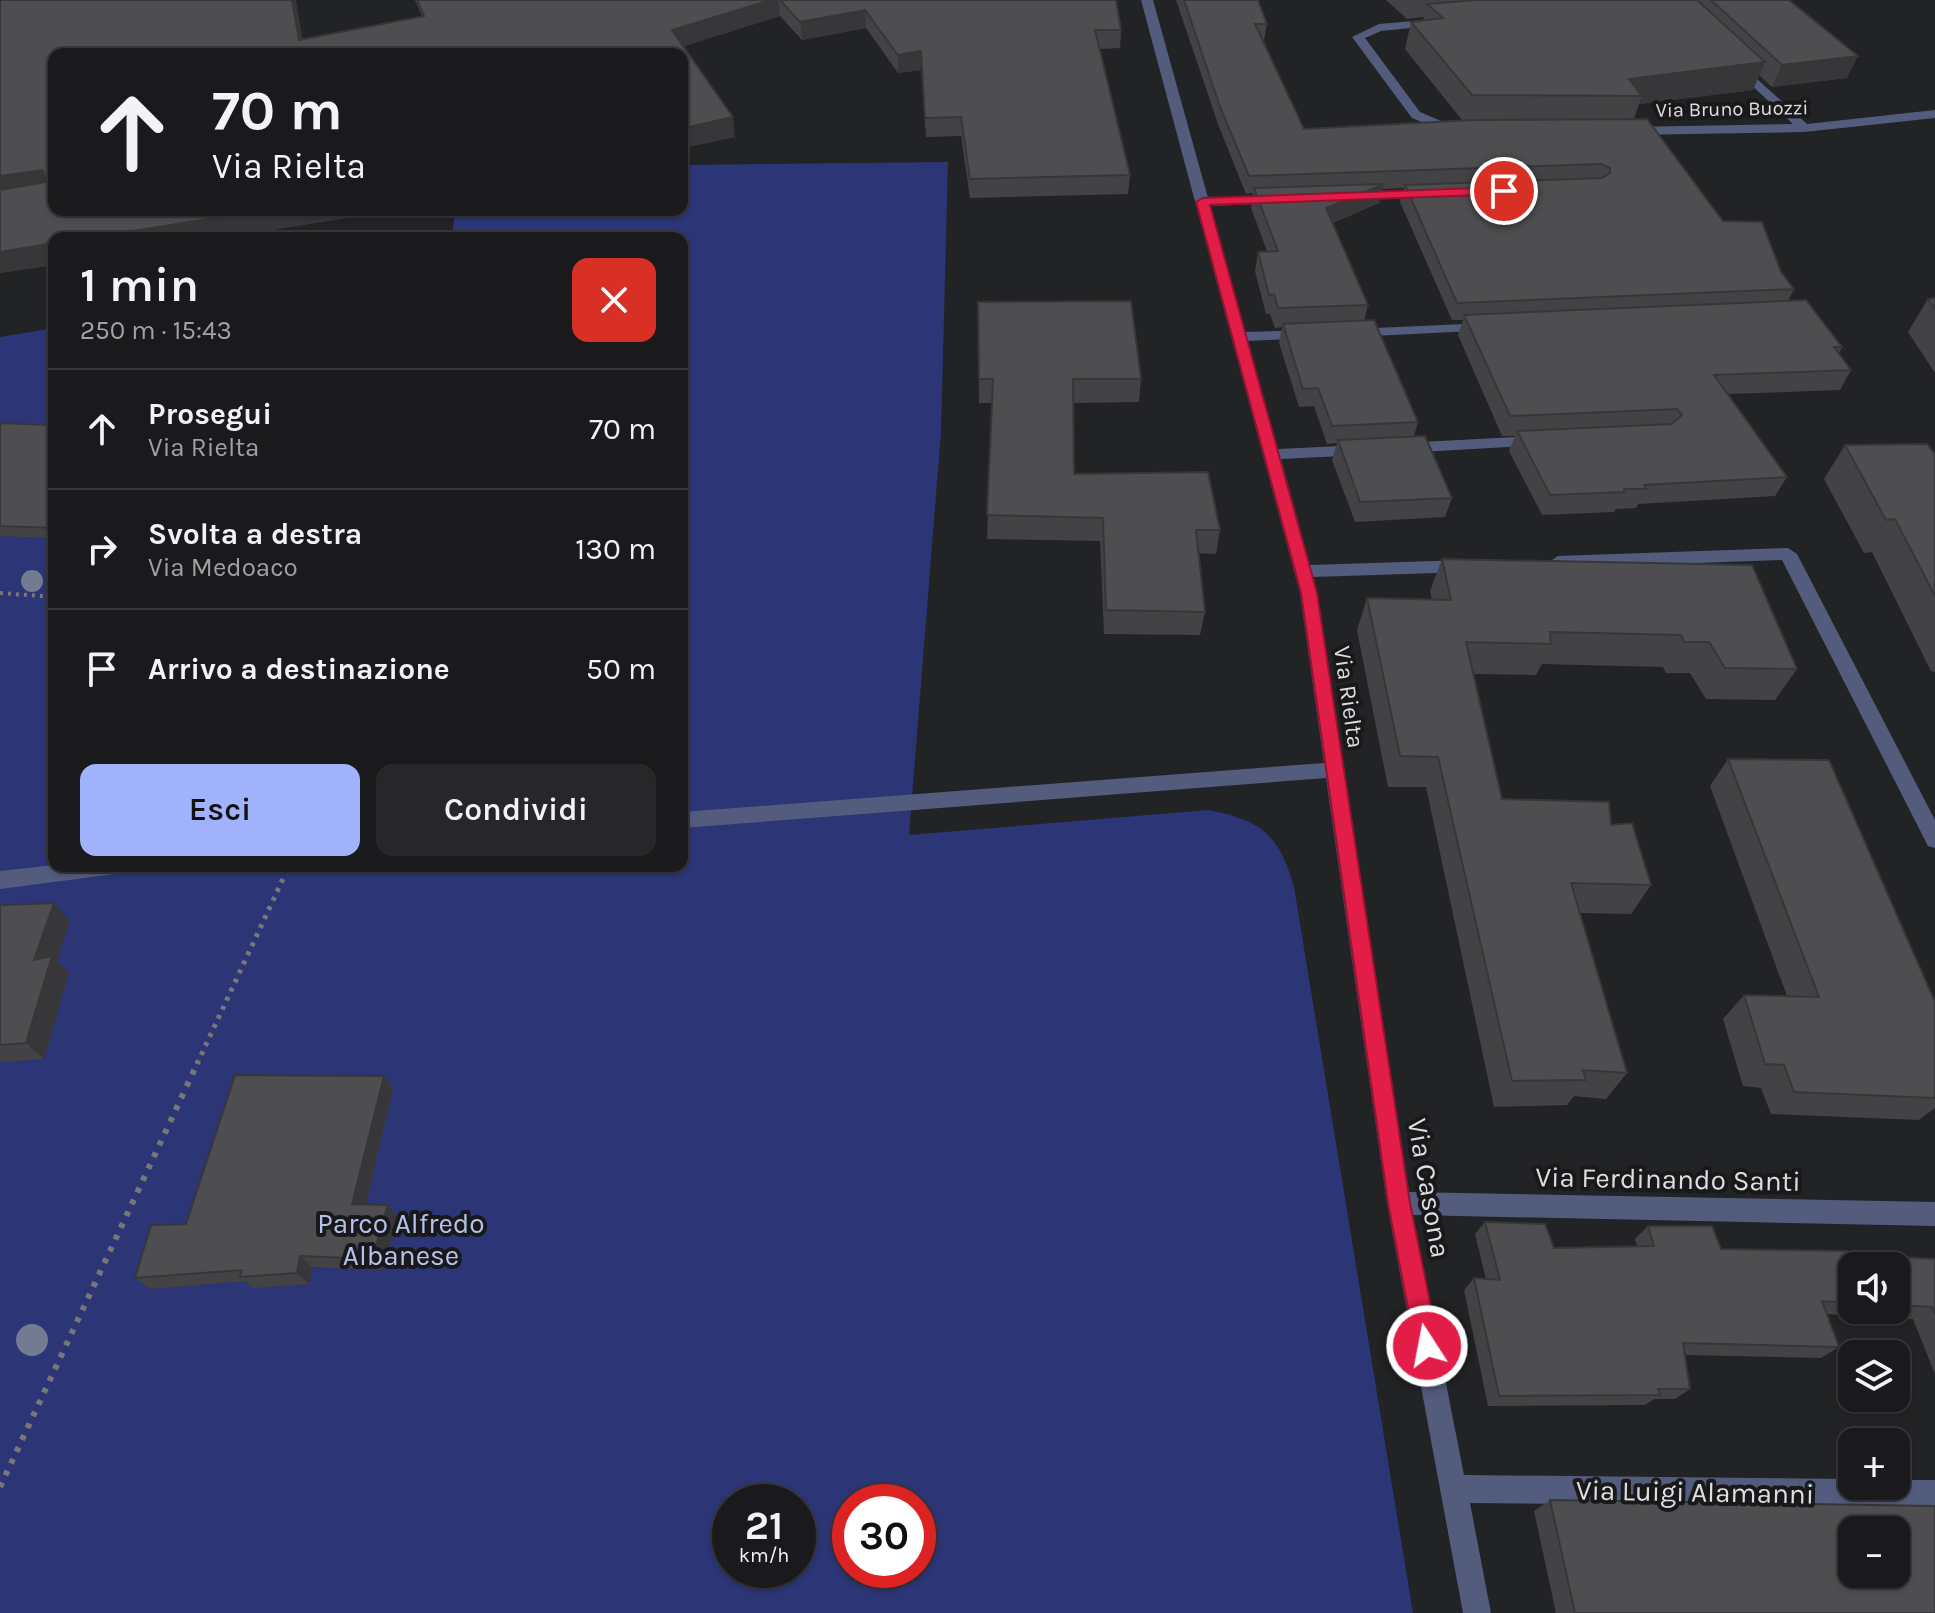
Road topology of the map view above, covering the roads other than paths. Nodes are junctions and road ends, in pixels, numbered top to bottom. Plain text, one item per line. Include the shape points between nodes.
1 (1147, 0) edge
2 (1456, 22) edge
3 (1727, 55) edge
4 (1935, 114) edge
5 (1804, 128) junction
6 (1468, 130) edge
7 (1623, 131) edge
8 (1438, 193) edge
9 (1344, 197) edge
10 (1297, 198) edge
11 (1203, 202) junction
12 (1506, 326) edge
13 (1240, 337) junction
14 (1553, 441) edge
15 (1273, 454) junction
16 (1538, 563) edge
17 (1491, 565) edge
18 (1304, 571) junction
19 (1333, 770) junction
20 (688, 820) edge
21 (1933, 834) edge
22 (66, 872) edge
23 (0, 880) edge
24 (1399, 1203) junction
25 (1935, 1214) edge
26 (1454, 1489) junction
27 (1935, 1494) edge
28 (1477, 1613) edge

1 - 11 street, Via Rielta
2 - 6 street via 1379,28 1358,37 1416,115 1430,124
3 - 5 street
4 - 5 street, Via Bruno Buozzi
5 - 7 street, Via Bruno Buozzi
8 - 9 street
10 - 11 street
11 - 13 street, Via Rielta
12 - 13 street
13 - 15 street, Via Rielta
14 - 15 street
15 - 18 street, Via Rielta
16 - 21 street via 1788,554
17 - 18 street
18 - 19 street, Via Rielta
19 - 20 street, Via Rielta
19 - 24 street, Via Casona
22 - 23 street
24 - 25 street, Via Ferdinando Santi
24 - 26 street, Via Casona
26 - 27 street, Via Luigi Alamanni
26 - 28 street, Via Casona

